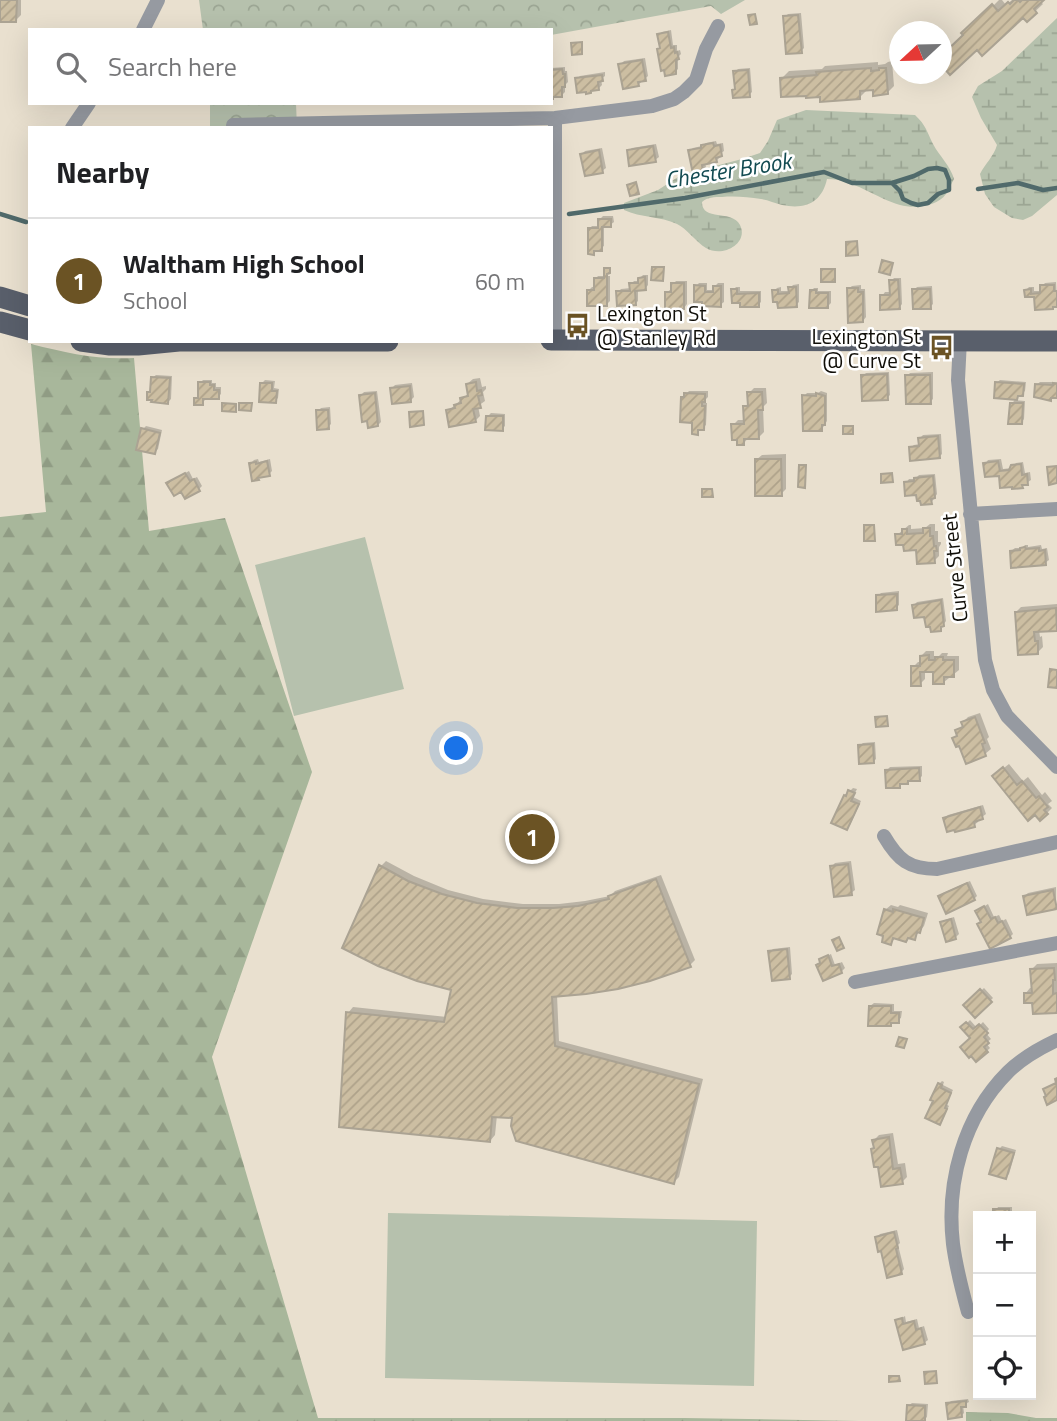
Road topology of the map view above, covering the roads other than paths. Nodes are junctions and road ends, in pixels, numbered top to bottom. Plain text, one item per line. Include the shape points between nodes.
1 (158, 0) edge
2 (718, 26) dead end
3 (144, 28) edge
4 (88, 105) edge
5 (555, 118) junction
6 (233, 125) dead end
7 (73, 126) edge
8 (0, 297) edge
9 (28, 305) edge
10 (28, 306) edge
11 (14, 325) edge
12 (553, 340) edge
13 (960, 340) junction
14 (1057, 341) edge
15 (96, 343) edge
16 (158, 343) edge
17 (1057, 509) edge
18 (970, 514) junction
19 (1057, 767) edge
20 (884, 836) dead end
21 (1057, 842) edge
22 (1057, 943) edge
23 (855, 982) dead end
24 (1057, 1040) edge
25 (968, 1312) dead end

1 - 3 street
2 - 5 street via 696,80 674,99
4 - 7 street
5 - 6 street
5 - 12 street
8 - 9 main road
10 - 11 street
12 - 13 main road
13 - 14 main road
13 - 18 street, Curve Street via 958,380
15 - 16 main road
17 - 18 street
18 - 19 street, Curve Street via 985,660 993,690 1007,716
20 - 21 street via 909,865 923,869
22 - 23 street
24 - 25 street via 1008,1072 981,1108 960,1153 951,1212

